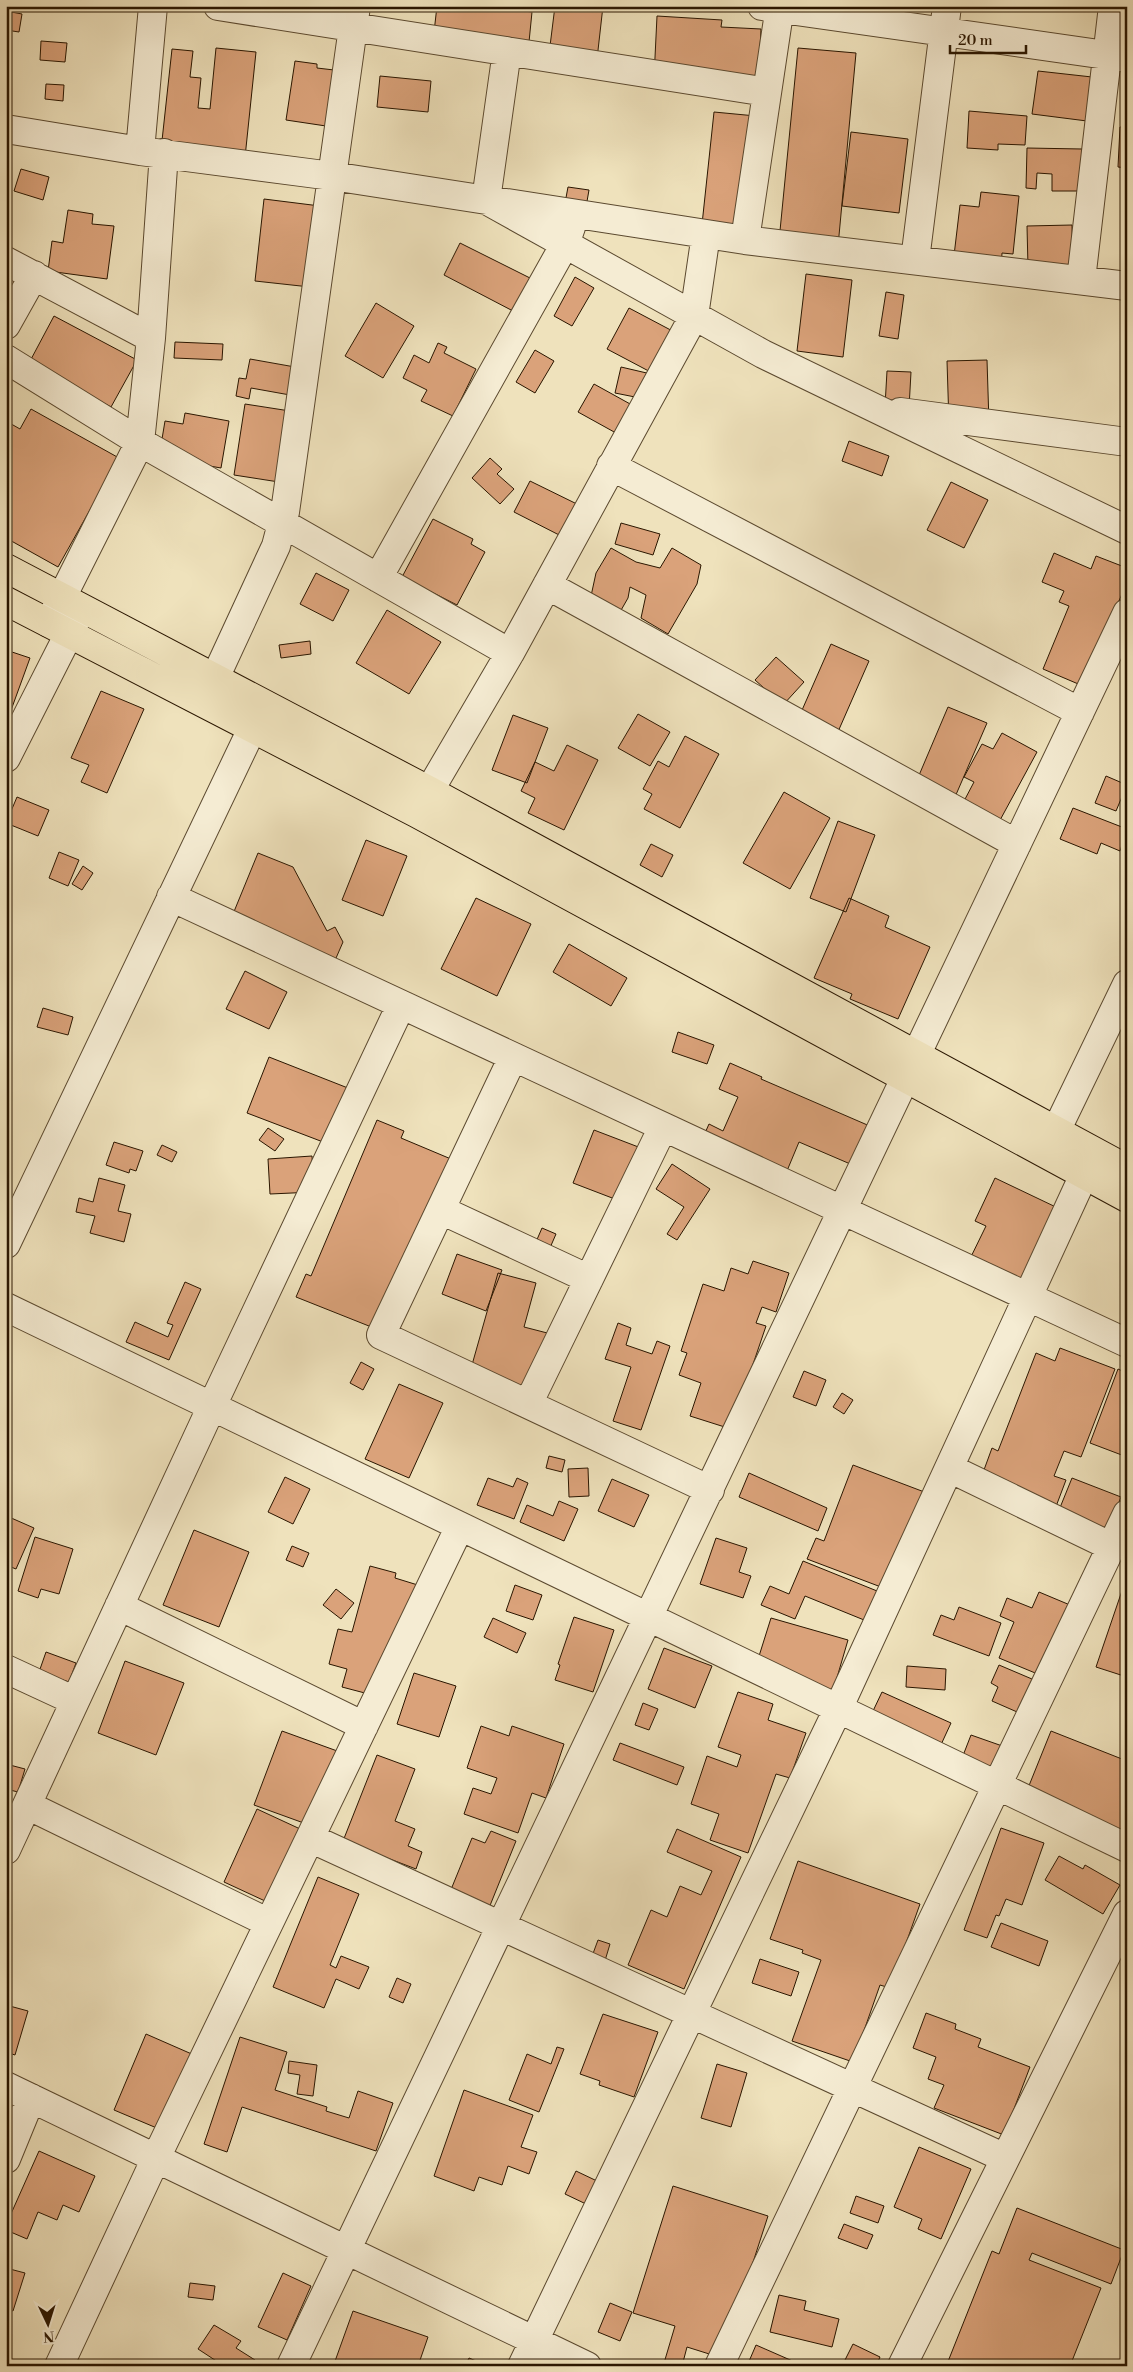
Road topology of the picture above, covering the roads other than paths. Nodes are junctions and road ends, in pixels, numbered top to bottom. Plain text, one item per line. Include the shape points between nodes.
1 (153, 6) edge
2 (218, 6) edge
3 (1113, 6) edge
4 (774, 7) edge
5 (275, 11) edge
6 (354, 17) edge
7 (946, 19) edge
8 (507, 51) junction
9 (1117, 57) edge
10 (768, 92) junction
11 (6, 129) edge
12 (152, 152) junction
13 (332, 176) junction
14 (486, 200) junction
15 (576, 213) junction
16 (706, 234) junction
17 (745, 240) junction
18 (565, 244) junction
19 (915, 260) junction
20 (6, 261) edge
21 (34, 275) junction
22 (1081, 280) junction
23 (1127, 286) edge
24 (694, 316) junction
25 (6, 325) edge
26 (151, 338) junction
27 (6, 359) edge
28 (876, 409) junction
29 (140, 442) junction
30 (1127, 442) edge
31 (611, 466) junction
32 (282, 523) junction
33 (1127, 530) edge
34 (6, 568) edge
35 (378, 578) junction
36 (547, 585) junction
37 (6, 600) edge
38 (72, 603) junction
39 (1127, 613) edge
40 (59, 629) junction
41 (510, 653) junction
42 (215, 678) junction
43 (263, 704) junction
44 (1080, 712) junction
45 (252, 729) junction
46 (6, 758) edge
47 (423, 802) junction
48 (1018, 844) junction
49 (171, 898) junction
50 (1127, 984) edge
51 (401, 1005) junction
52 (514, 1057) junction
53 (912, 1068) junction
54 (663, 1127) junction
55 (1056, 1131) junction
56 (1089, 1163) junction
57 (1127, 1169) edge
58 (1127, 1198) edge
59 (441, 1210) junction
60 (843, 1211) junction
61 (6, 1244) edge
62 (589, 1280) junction
63 (1027, 1298) junction
64 (6, 1306) edge
65 (1127, 1343) edge
66 (528, 1404) junction
67 (212, 1406) junction
68 (949, 1468) junction
69 (710, 1490) junction
70 (1127, 1514) edge
71 (460, 1526) junction
72 (1110, 1546) junction
73 (119, 1606) junction
74 (648, 1617) junction
75 (6, 1669) edge
76 (75, 1701) junction
77 (838, 1709) junction
78 (364, 1726) junction
79 (995, 1786) junction
80 (27, 1805) junction
81 (310, 1838) junction
82 (1127, 1848) edge
83 (6, 1850) edge
84 (1127, 1914) edge
85 (270, 1923) junction
86 (501, 1926) junction
87 (692, 2012) junction
88 (6, 2086) edge
89 (852, 2086) junction
90 (31, 2098) junction
91 (156, 2158) junction
92 (1005, 2158) junction
93 (6, 2159) edge
94 (346, 2250) junction
95 (534, 2340) junction
96 (59, 2366) edge
97 (291, 2366) edge
98 (522, 2366) edge
99 (587, 2366) edge
100 (719, 2366) edge
101 (902, 2366) edge

1 - 12 street
2 - 5 street
3 - 9 street
4 - 7 street
4 - 10 street
5 - 6 street
6 - 8 street
6 - 13 street
7 - 9 street
7 - 19 street
8 - 10 street
8 - 14 street
9 - 22 street
10 - 17 street
11 - 12 street
12 - 13 street
12 - 26 street
13 - 14 street
13 - 32 street
14 - 15 street
14 - 18 street
15 - 16 street
15 - 18 street
16 - 17 street
16 - 24 street
17 - 19 street
18 - 24 street
18 - 35 street
19 - 22 street
20 - 21 street
21 - 25 street
21 - 26 street
22 - 23 street
24 - 28 street
24 - 31 street
26 - 29 street
27 - 29 street
28 - 30 street
28 - 33 street
29 - 32 street
29 - 38 street
31 - 36 street
31 - 44 street
32 - 35 street
32 - 42 street via 276,546
34 - 38 main road
35 - 41 street
36 - 41 street
36 - 48 street
37 - 40 main road
38 - 40 street
38 - 42 main road
39 - 44 street
40 - 45 main road
40 - 46 street
41 - 47 street
42 - 43 main road
43 - 45 street
43 - 47 main road
44 - 48 street
45 - 47 main road
45 - 49 street
47 - 53 main road
48 - 53 street
49 - 51 street
49 - 61 street
50 - 55 street
51 - 52 street
51 - 67 street
52 - 54 street
52 - 59 street
53 - 55 main road
53 - 56 main road
53 - 60 street
54 - 60 street
54 - 62 street
55 - 56 main road
56 - 57 main road
56 - 58 main road
56 - 63 street
59 - 62 street
59 - 66 street via 381,1335
60 - 63 street
60 - 69 street
62 - 66 street
63 - 65 street
63 - 68 street
64 - 67 street
66 - 69 street
67 - 71 street
67 - 73 street
68 - 72 street
68 - 77 street
69 - 74 street
70 - 72 street
71 - 74 street
71 - 78 street
72 - 79 street
73 - 76 street
73 - 78 street
74 - 77 street
74 - 86 street
75 - 76 street
76 - 80 street
77 - 79 street
77 - 87 street
78 - 81 street
79 - 82 street
79 - 89 street
80 - 83 street
80 - 85 street
81 - 85 street
81 - 86 street
84 - 92 street
85 - 91 street
86 - 87 street
86 - 94 street
87 - 89 street
87 - 95 street
88 - 90 street
89 - 92 street
89 - 100 street
90 - 91 street
90 - 93 street
91 - 94 street
91 - 96 street
92 - 101 street
94 - 95 street
94 - 97 street
95 - 98 street
95 - 99 street

